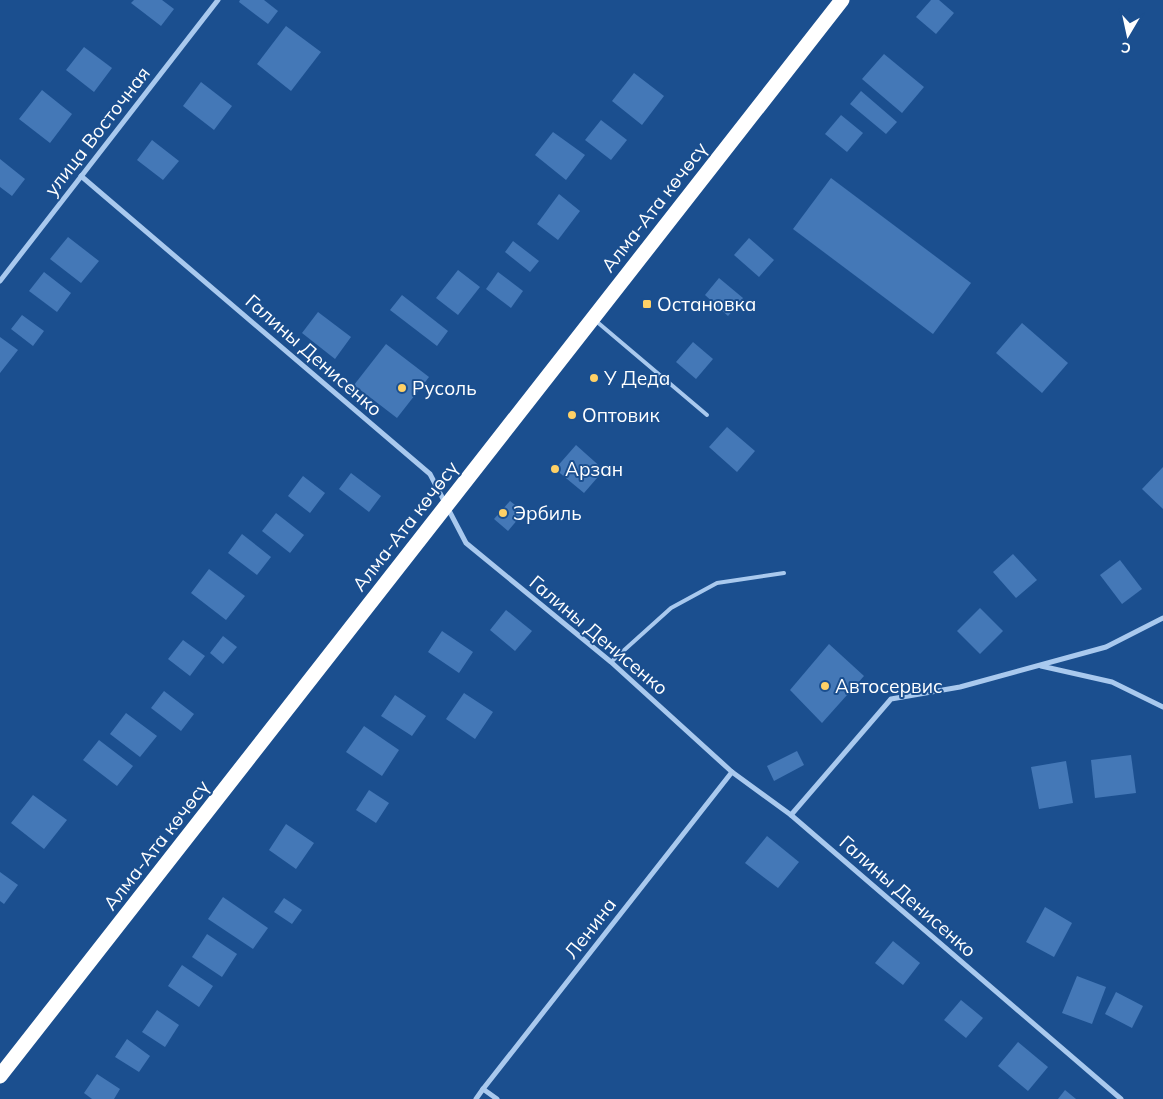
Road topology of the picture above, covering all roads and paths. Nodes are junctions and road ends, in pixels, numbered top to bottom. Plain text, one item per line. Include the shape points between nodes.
1 (218, 0) edge
2 (842, 0) edge
3 (81, 176) junction
4 (0, 281) edge
5 (593, 318) junction
6 (707, 415) dead end
7 (446, 505) junction
8 (784, 572) dead end
9 (1163, 618) edge
10 (611, 662) junction
11 (1040, 665) junction
12 (1163, 707) edge
13 (732, 772) junction
14 (791, 815) junction
15 (0, 1076) edge
16 (483, 1089) junction
17 (476, 1099) edge
18 (497, 1099) edge
19 (1121, 1099) edge

1 - 3 street, улица Восточная
2 - 5 highway, Алма-Ата көчөсү
3 - 4 street, улица Восточная
3 - 7 street, Галины Денисенко via 430,474
5 - 6 lane
5 - 7 highway, Алма-Ата көчөсү
7 - 10 street, Галины Денисенко via 466,543
7 - 15 highway, Алма-Ата көчөсү
8 - 10 lane via 716,583 671,608
9 - 11 street via 1106,647
10 - 13 street, Галины Денисенко
11 - 12 street via 1112,682
11 - 14 street via 960,687 891,698
13 - 14 street, Галины Денисенко
13 - 16 street, Ленина
14 - 19 street, Галины Денисенко
16 - 17 street, Ленина
16 - 18 street

